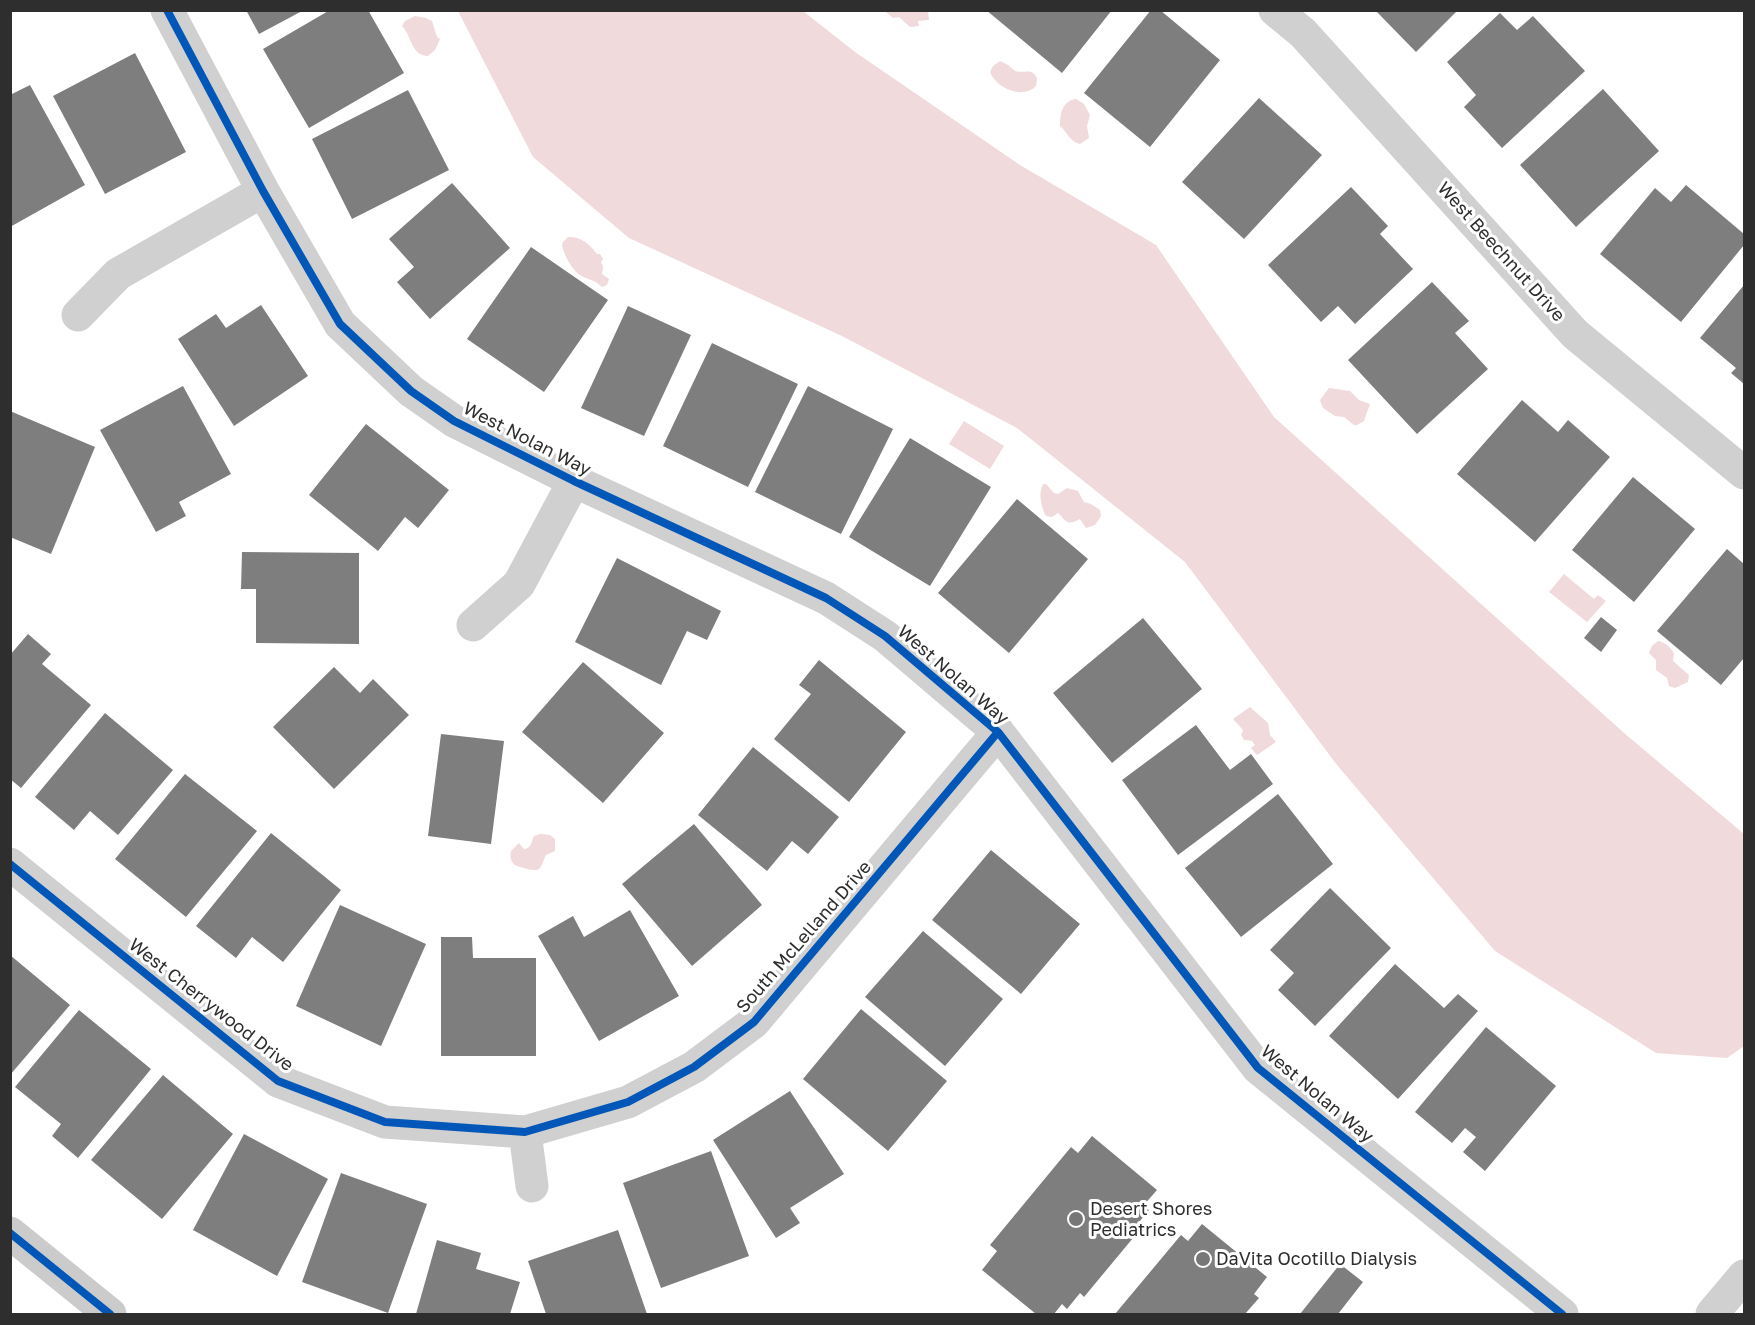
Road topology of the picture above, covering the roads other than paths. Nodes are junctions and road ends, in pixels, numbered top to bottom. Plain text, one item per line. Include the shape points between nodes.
1 (167, 10) edge
2 (1275, 10) edge
3 (263, 191) junction
4 (78, 315) dead end
5 (1744, 473) edge
6 (574, 481) junction
7 (473, 626) dead end
8 (998, 732) junction
9 (10, 864) edge
10 (525, 1132) junction
11 (532, 1186) dead end
12 (10, 1233) edge
13 (1744, 1276) edge
14 (110, 1314) edge
15 (1562, 1314) edge
16 (1713, 1314) edge

1 - 3 street, West Nolan Way
2 - 5 street, West Beechnut Drive via 1303,33 1575,334
3 - 4 street via 118,274
3 - 6 street, West Nolan Way via 340,324 411,392 454,421
6 - 7 street via 519,584
6 - 8 street, West Nolan Way via 826,598 885,636
8 - 10 street, South McLelland Drive via 754,1022 694,1067 628,1102
8 - 15 street, West Nolan Way via 1258,1068
9 - 10 street, West Cherrywood Drive via 278,1081 385,1122
10 - 11 street
12 - 14 main road
13 - 16 street

